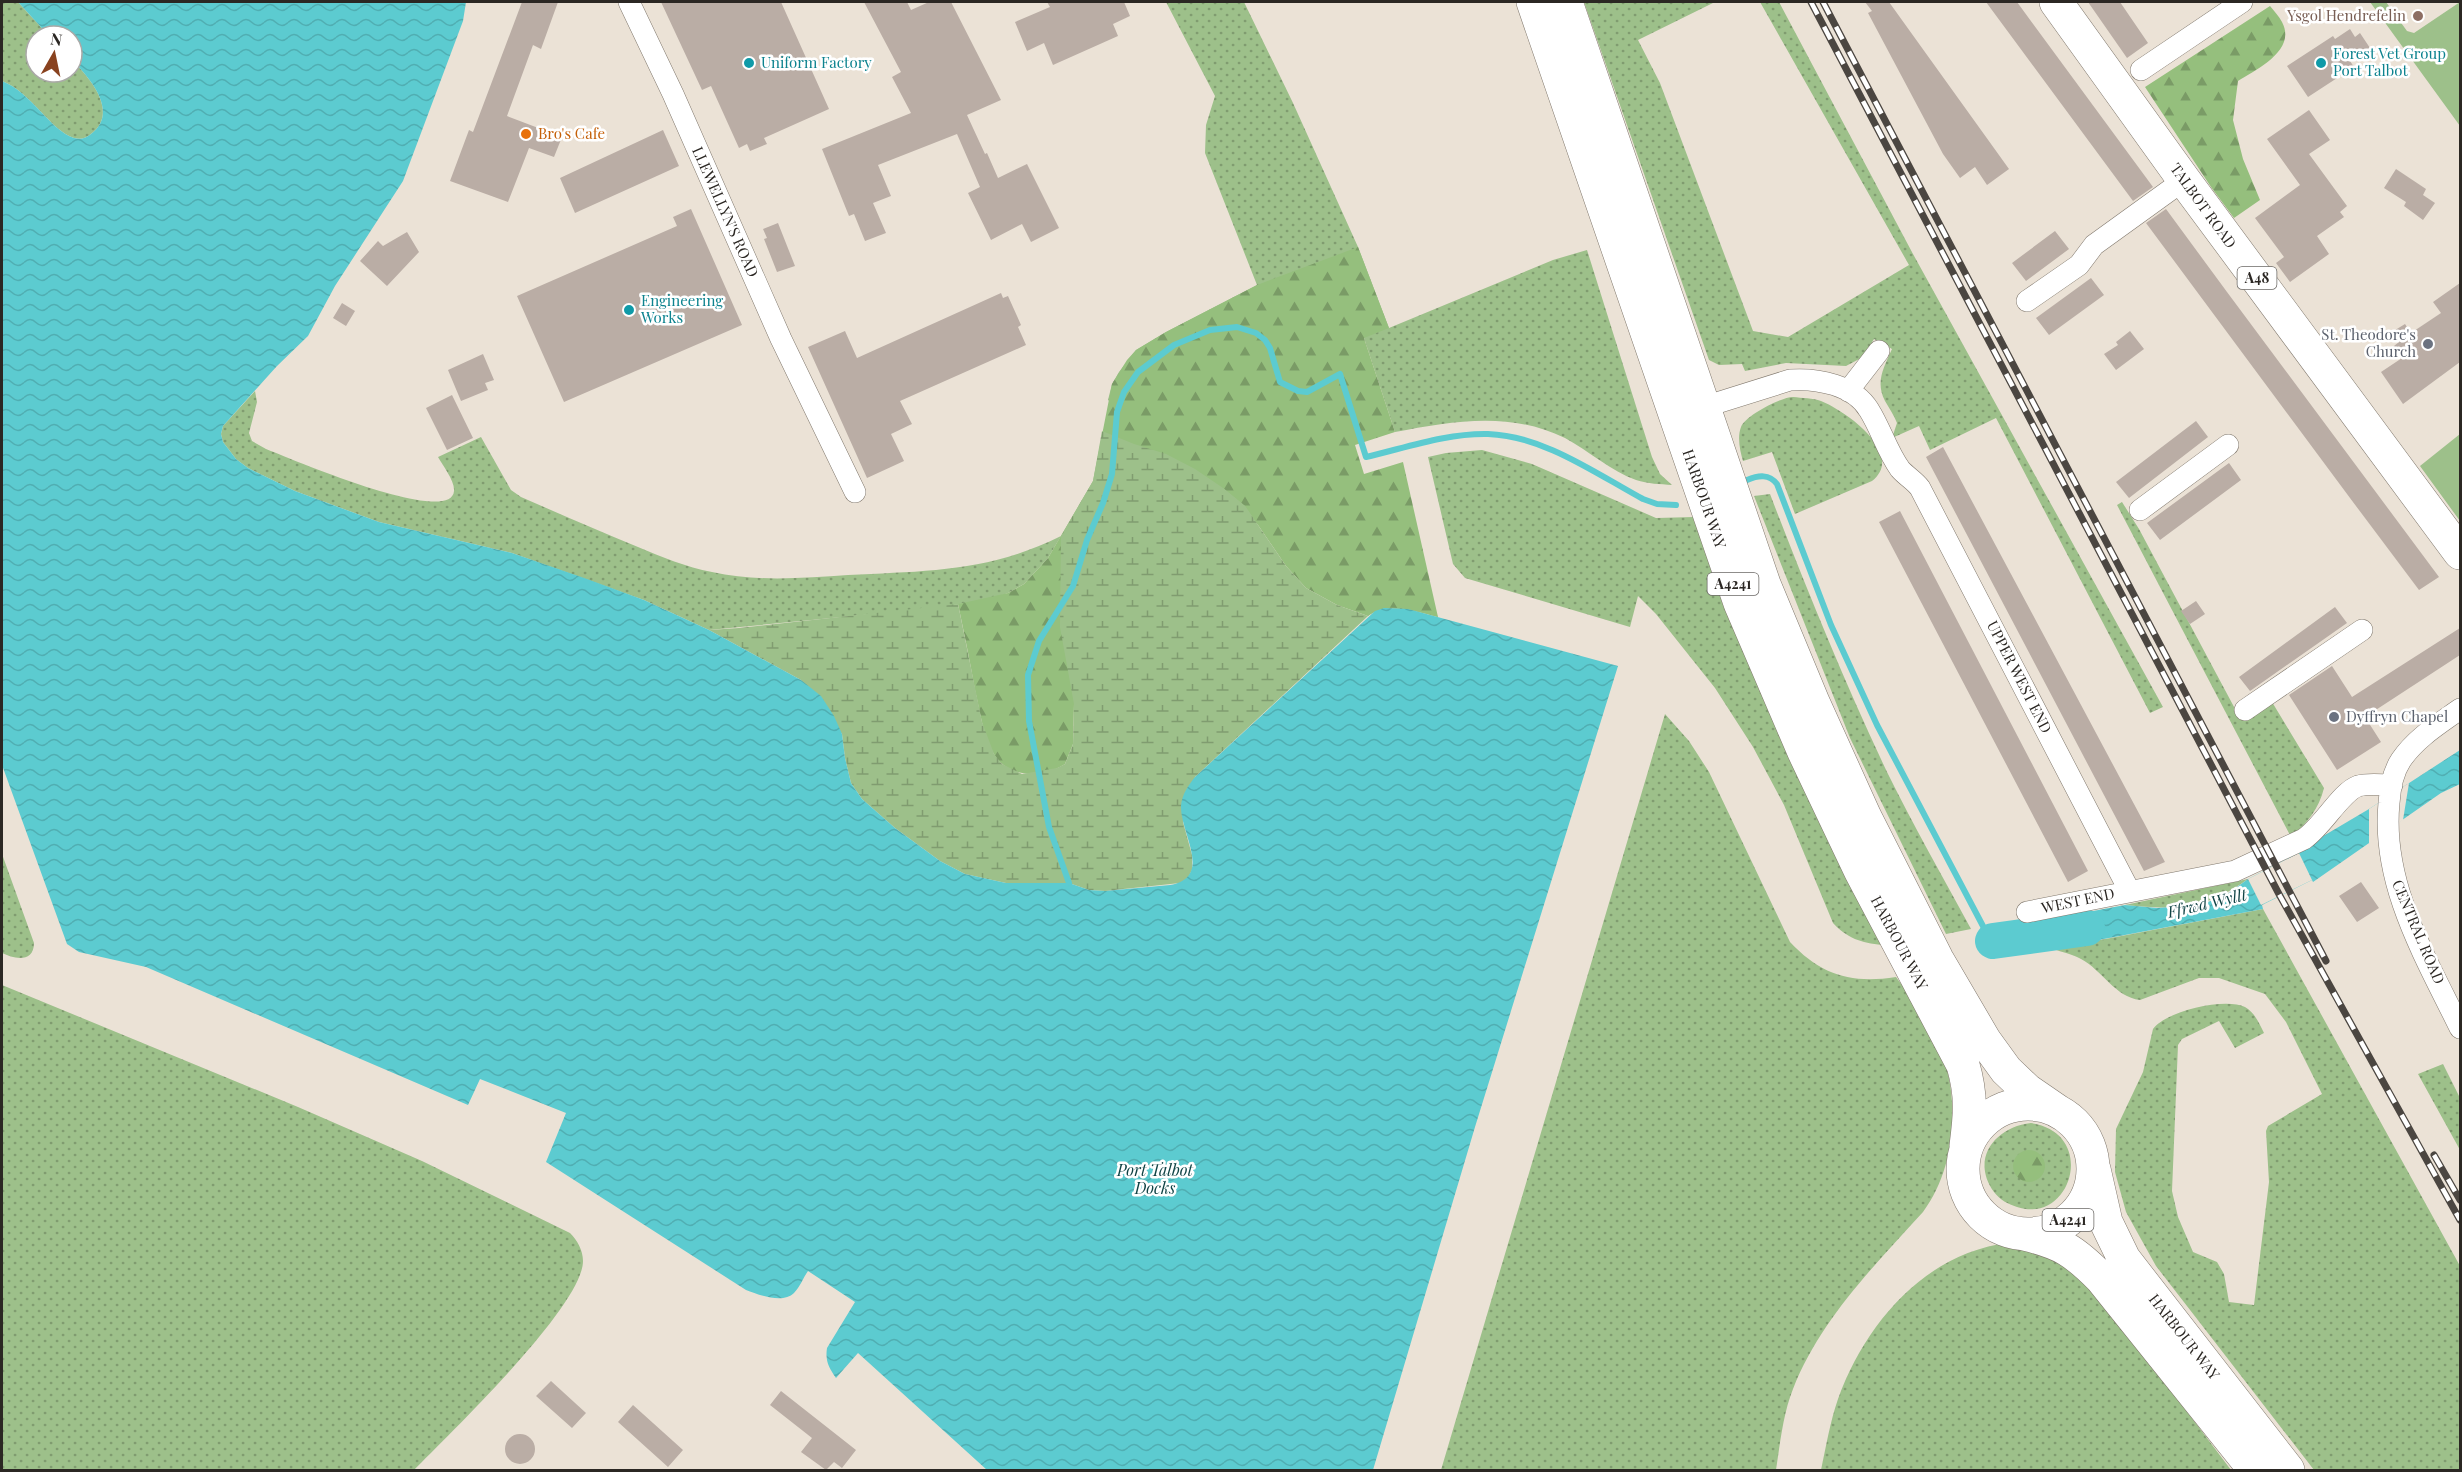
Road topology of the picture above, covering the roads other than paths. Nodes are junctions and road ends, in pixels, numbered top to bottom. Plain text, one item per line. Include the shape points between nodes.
1 (629, 2) edge
2 (1533, 2) edge
3 (1566, 2) edge
4 (2056, 2) edge
5 (2242, 2) edge
6 (2141, 70) dead end
7 (2184, 180) junction
8 (2027, 301) dead end
9 (1879, 351) dead end
10 (1848, 391) junction
11 (1704, 407) junction
12 (2228, 445) dead end
13 (855, 492) dead end
14 (2139, 510) dead end
15 (2460, 553) edge
16 (2362, 630) dead end
17 (2460, 709) edge
18 (2245, 710) dead end
19 (2391, 790) junction
20 (2129, 890) junction
21 (2027, 912) dead end
22 (2460, 1028) edge
23 (2059, 1112) junction
24 (1966, 1146) junction
25 (2092, 1159) junction
26 (2022, 1234) junction
27 (2255, 1470) edge
28 (2288, 1470) edge

1 - 13 street, LLEWELLYN'S ROAD via 781,339
2 - 24 main road, HARBOUR WAY / A4241 via 1740,603 1803,752 1963,1065 1971,1110
3 - 11 main road, HARBOUR WAY / A4241
4 - 7 main road, TALBOT ROAD / A48
5 - 6 street
7 - 8 street via 2094,245 2079,265
7 - 15 main road, TALBOT ROAD / A48
9 - 10 street
10 - 11 street via 1831,384 1790,380
10 - 20 street, UPPER WEST END via 1869,409 1901,470 1920,488
11 - 23 main road, HARBOUR WAY / A4241 via 1764,584 1813,702 1936,959 2006,1070
12 - 14 street
16 - 18 street
17 - 19 street, CENTRAL ROAD via 2421,737 2402,758
19 - 20 street, WEST END via 2360,786 2350,790 2314,832 2243,868
19 - 22 street, CENTRAL ROAD via 2389,856 2399,894
20 - 21 street, WEST END
23 - 24 main road, A4241 via 2042,1105 2003,1108 1981,1124
23 - 25 main road, A4241 via 2082,1133
24 - 26 main road, A4241 via 1962,1173 1974,1206 1995,1225
25 - 26 main road, A4241 via 2090,1187 2077,1212 2050,1230
25 - 28 main road, HARBOUR WAY / A4241 via 2106,1221 2124,1259
26 - 27 main road, HARBOUR WAY / A4241 via 2061,1244 2095,1272

